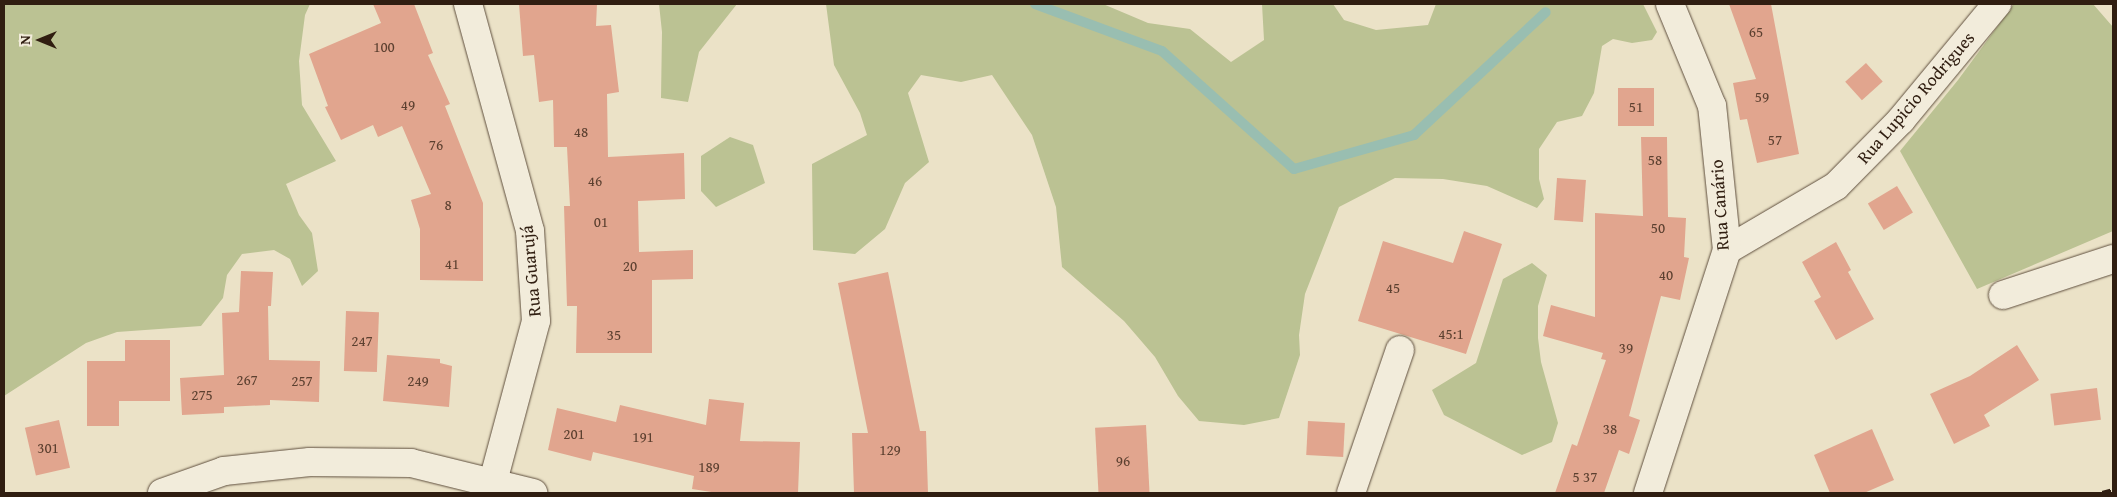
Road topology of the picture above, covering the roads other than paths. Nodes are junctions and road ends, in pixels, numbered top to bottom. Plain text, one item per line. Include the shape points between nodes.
1 (468, 4) edge
2 (1670, 4) edge
3 (1997, 4) edge
4 (1727, 250) junction
5 (2113, 259) edge
6 (2003, 296) dead end
7 (1400, 350) dead end
8 (493, 481) junction
9 (162, 493) edge
10 (533, 493) edge
11 (1351, 493) edge
12 (1648, 493) edge

1 - 8 street, Rua Guarujá via 530,231 536,321
2 - 4 street, Rua Canário via 1712,106
3 - 4 street, Rua Lupicio Rodrigues via 1901,120 1836,186
4 - 12 street, Rua Canário
5 - 6 street
7 - 11 street
8 - 9 street via 411,463 310,462 224,470
8 - 10 street

